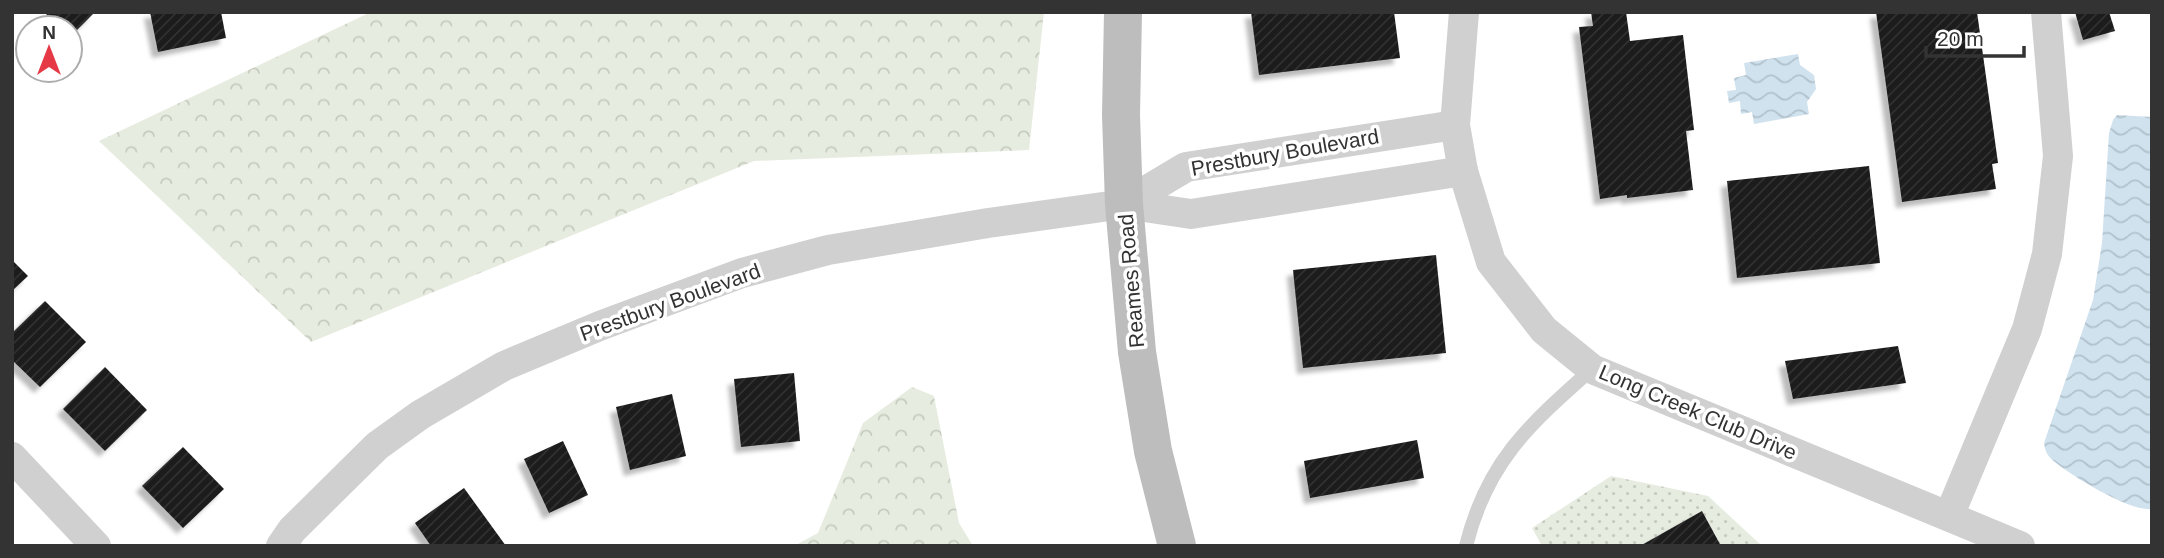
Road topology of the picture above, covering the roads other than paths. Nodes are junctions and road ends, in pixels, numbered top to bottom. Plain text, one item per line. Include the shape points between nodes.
1 (1123, 12) edge
2 (1464, 12) edge
3 (2046, 12) edge
4 (1455, 125) junction
5 (1463, 172) junction
6 (1124, 204) junction
7 (1592, 369) junction
8 (12, 457) edge
9 (1949, 516) junction
10 (96, 546) edge
11 (281, 546) edge
12 (1177, 546) edge
13 (1466, 546) edge
14 (2020, 546) edge

1 - 6 main road, Reames Road
2 - 4 street, Long Creek Club Drive
3 - 9 street via 2058,156 2047,254 2027,329
4 - 5 street, Long Creek Club Drive
4 - 6 street, Prestbury Boulevard via 1186,167
5 - 6 street, Prestbury Boulevard via 1191,214
5 - 7 street, Long Creek Club Drive via 1491,262 1544,330
6 - 11 street, Prestbury Boulevard via 828,250 742,273 603,325 504,366 420,415 377,446
6 - 12 main road, Reames Road via 1137,352 1153,451
7 - 9 street, Long Creek Club Drive
7 - 13 lane via 1515,443 1484,491
8 - 10 street
9 - 14 street, Long Creek Club Drive

